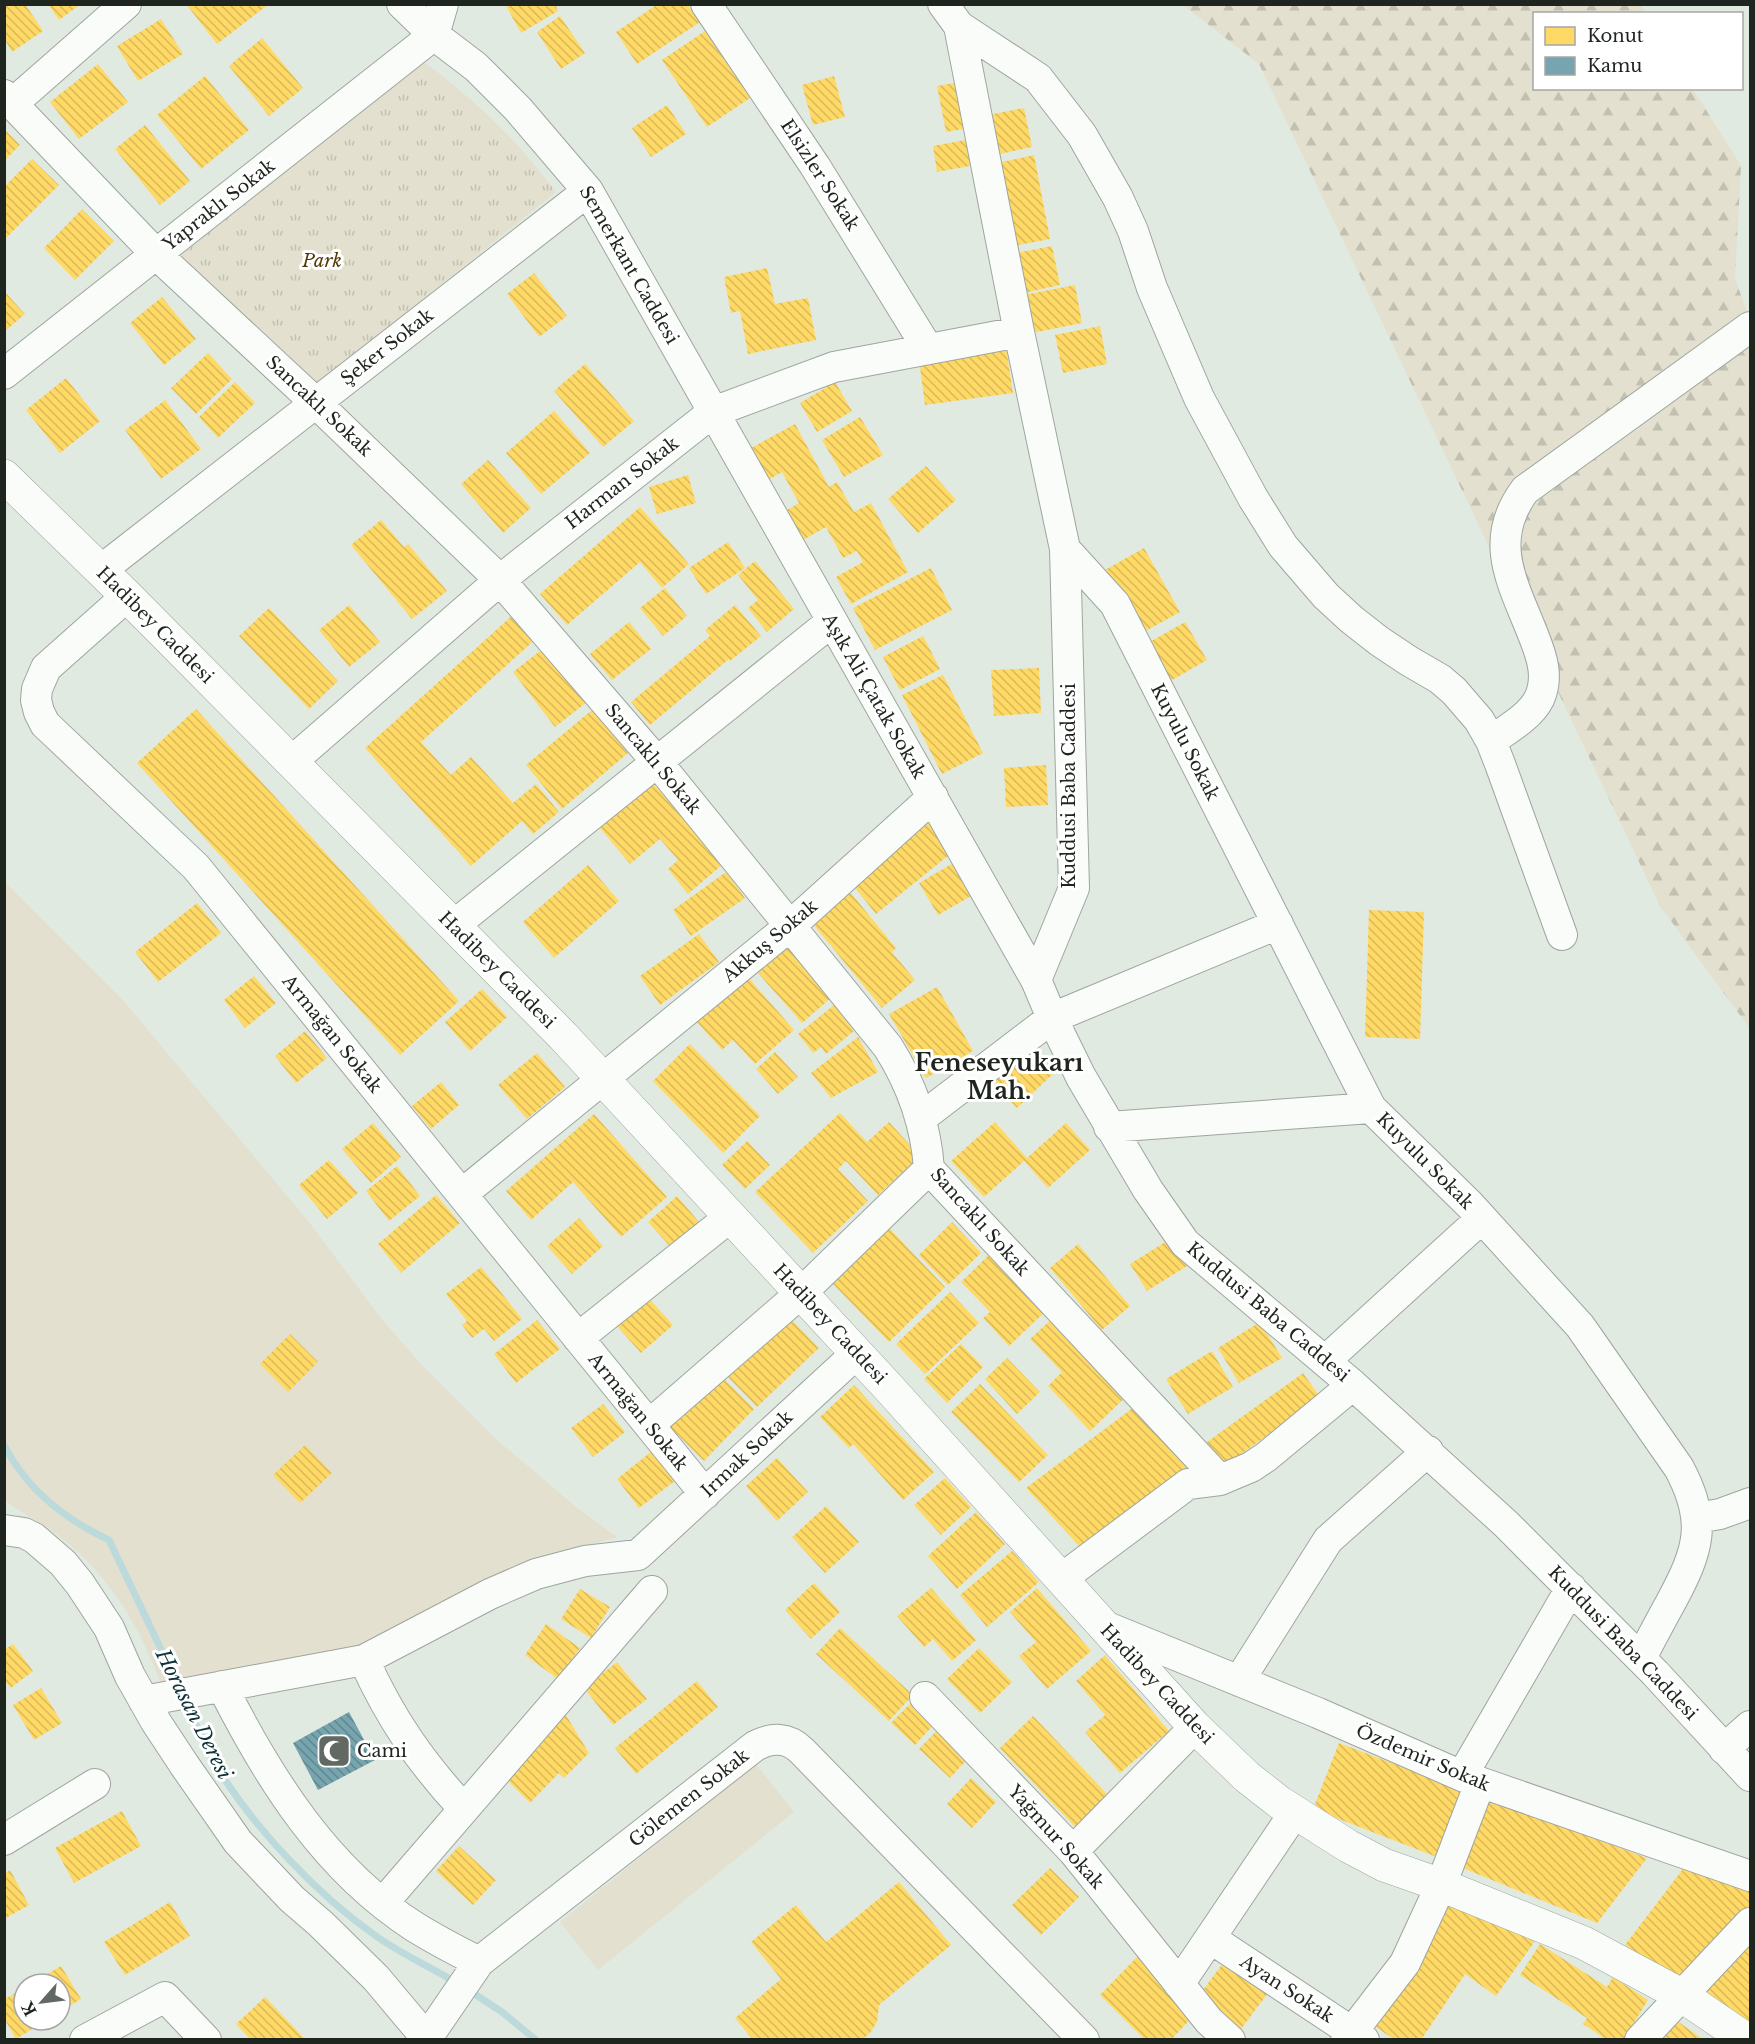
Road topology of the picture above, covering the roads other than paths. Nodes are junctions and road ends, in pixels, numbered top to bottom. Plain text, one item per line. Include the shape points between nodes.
1 (126, 4) edge
2 (402, 4) edge
3 (443, 4) edge
4 (706, 4) edge
5 (951, 15) edge
6 (434, 35) junction
7 (8, 100) edge
8 (588, 191) junction
9 (156, 254) junction
10 (1750, 327) edge
11 (1019, 332) junction
12 (928, 349) junction
13 (4, 374) edge
14 (316, 403) junction
15 (713, 412) junction
16 (4, 476) edge
17 (1065, 549) junction
18 (100, 570) junction
19 (500, 580) junction
20 (128, 596) junction
21 (831, 622) junction
22 (1491, 741) junction
23 (291, 762) junction
24 (658, 763) junction
25 (933, 797) junction
26 (1278, 924) junction
27 (453, 926) junction
28 (790, 926) junction
29 (1562, 935) dead end
30 (1036, 980) junction
31 (1052, 1018) junction
32 (603, 1080) junction
33 (1371, 1108) junction
34 (921, 1118) junction
35 (1109, 1127) junction
36 (929, 1169) junction
37 (462, 1194) junction
38 (730, 1217) junction
39 (1482, 1218) junction
40 (801, 1293) junction
41 (578, 1338) junction
42 (857, 1353) junction
43 (1325, 1361) junction
44 (1353, 1385) junction
45 (649, 1425) junction
46 (1428, 1451) junction
47 (1220, 1480) junction
48 (705, 1494) junction
49 (1750, 1503) edge
50 (1697, 1518) junction
51 (4, 1530) edge
52 (1061, 1579) junction
53 (1571, 1588) junction
54 (652, 1591) dead end
55 (1102, 1624) junction
56 (1641, 1658) junction
57 (364, 1660) junction
58 (1239, 1681) junction
59 (222, 1686) junction
60 (925, 1697) dead end
61 (144, 1701) junction
62 (1750, 1726) edge
63 (1195, 1727) junction
64 (1724, 1749) junction
65 (1750, 1776) edge
66 (1471, 1779) junction
67 (95, 1784) dead end
68 (464, 1809) junction
69 (1295, 1812) junction
70 (4, 1840) edge
71 (1073, 1851) junction
72 (1750, 1876) edge
73 (1441, 1885) junction
74 (383, 1903) junction
75 (1750, 1923) edge
76 (1210, 1938) junction
77 (480, 1962) junction
78 (1179, 1984) junction
79 (1681, 1995) junction
80 (1354, 2037) edge
81 (428, 2039) edge
82 (85, 2040) edge
83 (206, 2040) edge
84 (1084, 2040) edge
85 (1230, 2040) edge
86 (1640, 2040) edge
87 (1747, 2040) edge

1 - 7 street
2 - 6 street, Semerkant Caddesi
3 - 6 street
4 - 12 street, Elsizler Sokak via 815,166
5 - 11 street, Kuddusi Baba Caddesi
5 - 22 street via 1038,78 1082,135 1133,231 1199,398 1283,546 1351,619 1454,691
6 - 8 street, Semerkant Caddesi via 476,67 518,109
6 - 9 street, Yapraklı Sokak
7 - 9 street, Sancaklı Sokak
8 - 14 street, Şeker Sokak
8 - 15 street, Semerkant Caddesi
9 - 13 street, Yapraklı Sokak
9 - 14 street, Sancaklı Sokak
10 - 22 street via 1525,490 1517,501 1506,527 1507,568 1542,655 1544,678 1539,700 1532,709
11 - 12 street, Harman Sokak
11 - 17 street, Kuddusi Baba Caddesi
12 - 15 street, Harman Sokak via 834,367
14 - 18 street, Şeker Sokak
14 - 19 street, Sancaklı Sokak
15 - 19 street, Harman Sokak
15 - 21 street, Aşık Ali Çatak Sokak
16 - 18 main road, Hadibey Caddesi
17 - 26 street, Kuyulu Sokak via 1115,604
17 - 30 street, Kuddusi Baba Caddesi via 1074,888
18 - 20 main road, Hadibey Caddesi
19 - 23 street, Harman Sokak
19 - 24 street, Sancaklı Sokak
20 - 23 main road, Hadibey Caddesi
20 - 37 street, Armağan Sokak via 46,668 36,700 45,724 196,867
21 - 24 street
21 - 25 street, Aşık Ali Çatak Sokak
22 - 29 street
23 - 27 main road, Hadibey Caddesi
24 - 27 street
24 - 28 street, Sancaklı Sokak
25 - 28 street, Akkuş Sokak
25 - 30 street, Aşık Ali Çatak Sokak
26 - 31 street
26 - 33 street, Kuyulu Sokak
27 - 32 main road, Hadibey Caddesi
28 - 32 street, Akkuş Sokak
28 - 34 street, Sancaklı Sokak via 888,1047 910,1086
30 - 31 street, Kuddusi Baba Caddesi
31 - 34 street
31 - 35 street, Kuddusi Baba Caddesi
32 - 37 street, Akkuş Sokak
32 - 38 main road, Hadibey Caddesi
33 - 35 street
33 - 39 street, Kuyulu Sokak
34 - 36 street, Sancaklı Sokak
35 - 43 street, Kuddusi Baba Caddesi via 1185,1243
36 - 40 street
36 - 47 street, Sancaklı Sokak
37 - 41 street, Armağan Sokak
38 - 40 main road, Hadibey Caddesi
38 - 41 street
39 - 43 street
39 - 50 street, Kuyulu Sokak via 1580,1326 1679,1468 1694,1500
40 - 42 main road, Hadibey Caddesi
40 - 45 street
41 - 45 street, Armağan Sokak
42 - 48 street, Irmak Sokak
42 - 52 main road, Hadibey Caddesi
43 - 44 street, Kuddusi Baba Caddesi
44 - 46 street, Kuddusi Baba Caddesi
44 - 47 street via 1266,1457
45 - 48 street, Armağan Sokak
46 - 53 street, Kuddusi Baba Caddesi
46 - 58 street via 1328,1540
47 - 52 street via 1188,1484
48 - 57 street, Irmak Sokak via 638,1555 585,1561 536,1574
49 - 50 street
50 - 56 street, Kuyulu Sokak via 1689,1568
51 - 61 street via 34,1538 63,1563 109,1628
52 - 55 main road, Hadibey Caddesi
53 - 56 street, Kuddusi Baba Caddesi
53 - 66 street
54 - 68 street
55 - 58 street, Özdemir Sokak
55 - 63 main road, Hadibey Caddesi
56 - 64 street, Kuddusi Baba Caddesi
57 - 59 street
57 - 68 street via 412,1748
58 - 66 street, Özdemir Sokak
59 - 61 street
59 - 74 street via 264,1764 295,1810 332,1856
60 - 71 street, Yağmur Sokak
61 - 81 street via 238,1842 376,1978
62 - 64 street
63 - 69 main road, Hadibey Caddesi via 1247,1777
63 - 71 street
64 - 65 street, Kuddusi Baba Caddesi
66 - 72 street, Özdemir Sokak
66 - 73 street
67 - 70 street
68 - 74 street
69 - 73 main road, Hadibey Caddesi via 1384,1865
69 - 76 street
71 - 78 street, Yağmur Sokak
73 - 79 main road, Hadibey Caddesi via 1584,1943
73 - 80 street via 1405,1963
74 - 77 street via 421,1931
75 - 79 street
76 - 78 street
76 - 80 street, Ayan Sokak
77 - 81 street, Gölemen Sokak
77 - 84 street, Gölemen Sokak via 755,1746 783,1740 797,1746
78 - 85 street, Yağmur Sokak
79 - 86 street
79 - 87 main road, Hadibey Caddesi
82 - 83 street via 165,1997

